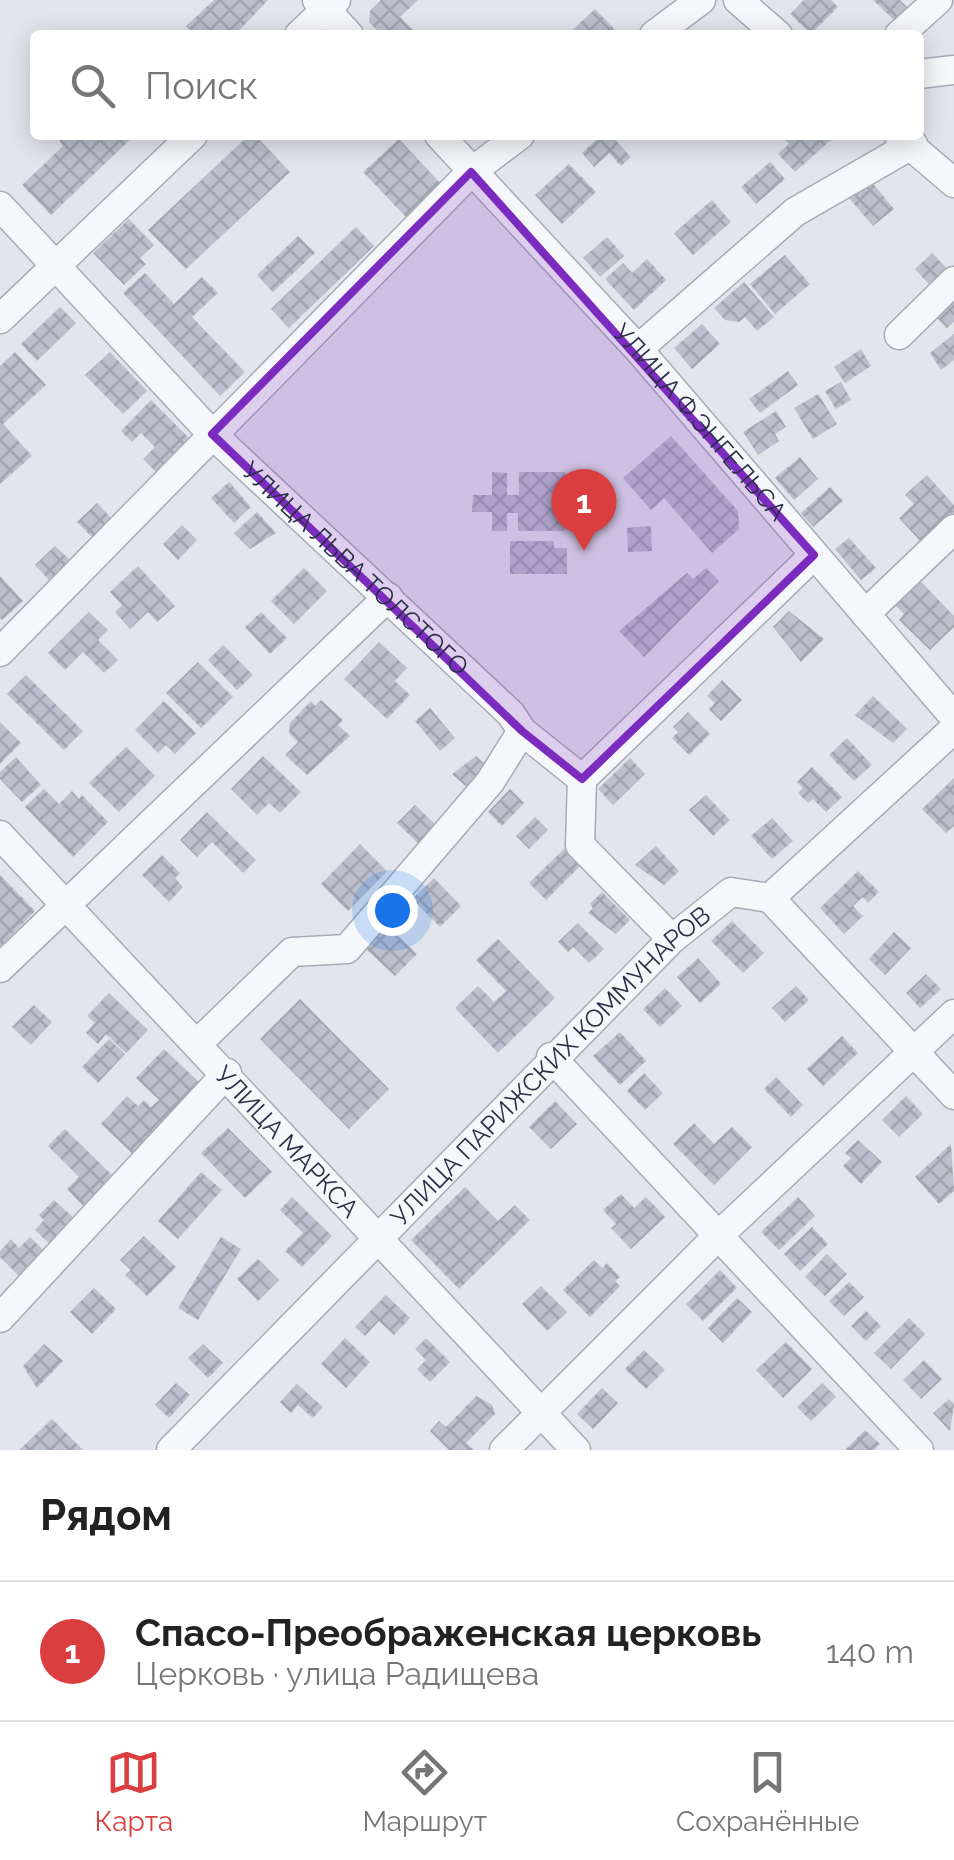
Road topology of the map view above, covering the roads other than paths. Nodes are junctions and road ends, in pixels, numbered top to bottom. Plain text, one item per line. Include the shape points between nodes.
1 (701, 0) edge
2 (738, 0) edge
3 (938, 0) edge
4 (326, 3) edge
5 (302, 30) edge
6 (345, 30) edge
7 (661, 30) edge
8 (772, 30) edge
9 (905, 30) edge
10 (954, 70) edge
11 (924, 73) edge
12 (188, 140) edge
13 (442, 140) edge
14 (513, 140) edge
15 (906, 140) edge
16 (471, 172) junction
17 (954, 183) edge
18 (0, 206) edge
19 (56, 266) junction
20 (954, 281) edge
21 (0, 319) edge
22 (899, 336) dead end
23 (638, 349) junction
24 (212, 434) junction
25 (954, 529) edge
26 (814, 555) junction
27 (388, 597) junction
28 (865, 614) junction
29 (0, 652) edge
30 (954, 716) edge
31 (954, 730) edge
32 (522, 731) junction
33 (582, 779) junction
34 (0, 835) edge
35 (770, 898) junction
36 (62, 904) junction
37 (672, 939) junction
38 (0, 968) edge
39 (954, 1014) edge
40 (198, 1043) junction
41 (914, 1054) junction
42 (551, 1057) junction
43 (227, 1073) junction
44 (954, 1095) edge
45 (718, 1235) junction
46 (380, 1239) junction
47 (0, 1318) edge
48 (540, 1412) junction
49 (170, 1450) edge
50 (504, 1450) edge
51 (576, 1450) edge
52 (919, 1450) edge

1 - 7 street
2 - 8 street
3 - 9 street
4 - 5 street
4 - 6 street
10 - 11 street
12 - 19 street
13 - 16 street, УЛИЦА Ф.ЭНГЕЛЬСА
14 - 16 street
15 - 17 street
15 - 23 street via 796,212
16 - 23 street, УЛИЦА Ф.ЭНГЕЛЬСА
16 - 24 street
18 - 19 street, УЛИЦА ЛЬВА ТОЛСТОГО
19 - 21 street
19 - 24 street, УЛИЦА ЛЬВА ТОЛСТОГО
20 - 22 street
23 - 26 street, УЛИЦА Ф.ЭНГЕЛЬСА
24 - 27 street, УЛИЦА ЛЬВА ТОЛСТОГО
24 - 29 street
25 - 28 street
26 - 28 street, УЛИЦА Ф.ЭНГЕЛЬСА
26 - 33 street
27 - 32 street, УЛИЦА ЛЬВА ТОЛСТОГО
27 - 36 street
28 - 30 street, УЛИЦА Ф.ЭНГЕЛЬСА
31 - 35 street
32 - 33 street, УЛИЦА ЛЬВА ТОЛСТОГО
32 - 40 street via 490,782 347,949 292,952
33 - 37 street via 580,845
34 - 36 street, УЛИЦА МАРКСА
35 - 37 street, УЛИЦА ПАРИЖСКИХ КОММУНАРОВ via 731,892
35 - 41 street
36 - 38 street
36 - 40 street, УЛИЦА МАРКСА
37 - 42 street, УЛИЦА ПАРИЖСКИХ КОММУНАРОВ
39 - 41 street
40 - 43 street, УЛИЦА МАРКСА
41 - 44 street
41 - 45 street
42 - 45 street
42 - 46 street, УЛИЦА ПАРИЖСКИХ КОММУНАРОВ
43 - 46 street, УЛИЦА МАРКСА
43 - 47 street
45 - 48 street
45 - 52 street
46 - 48 street, УЛИЦА МАРКСА
46 - 49 street, УЛИЦА ПАРИЖСКИХ КОММУНАРОВ
48 - 50 street
48 - 51 street, УЛИЦА МАРКСА

